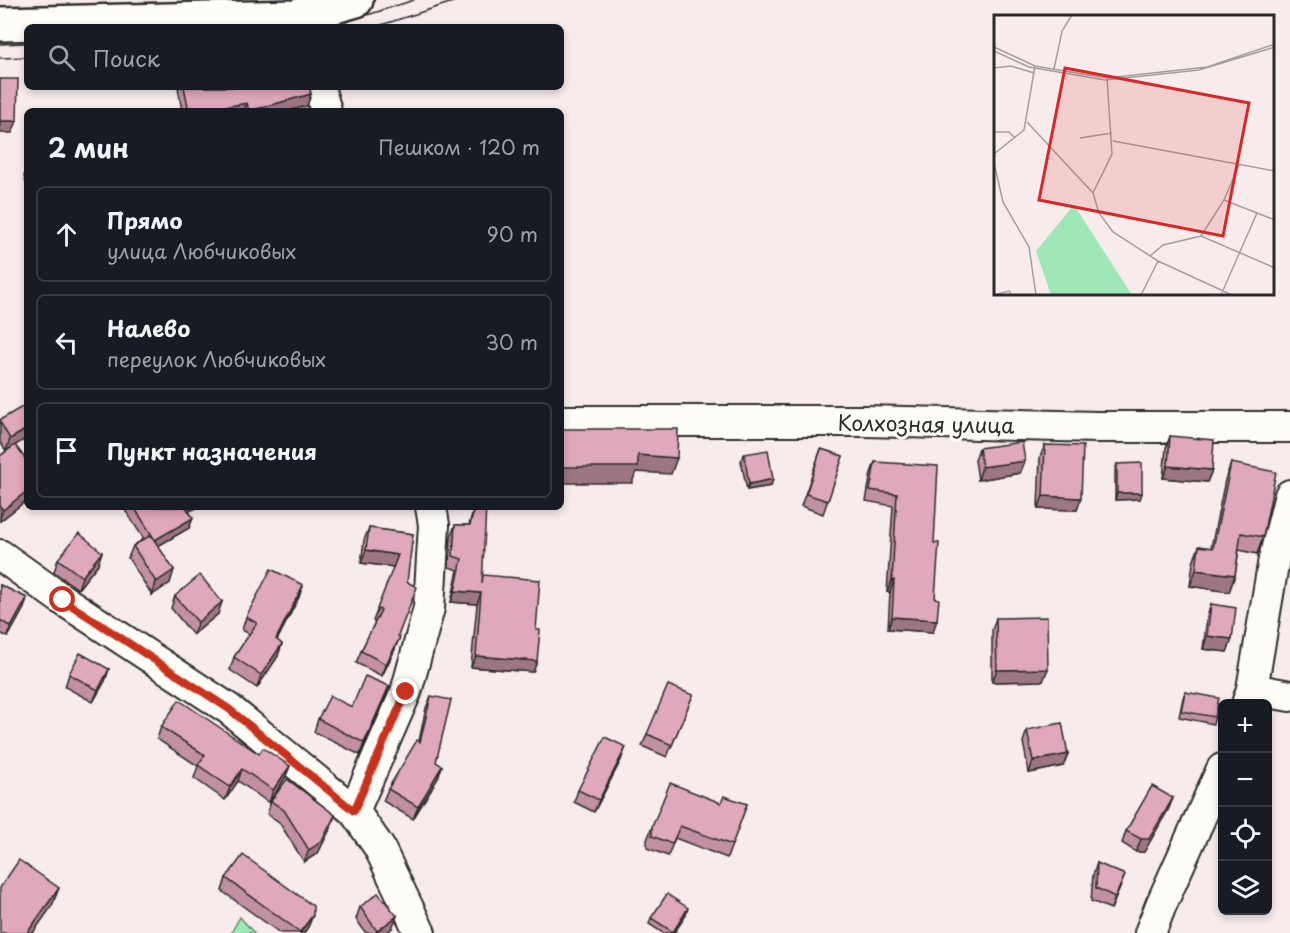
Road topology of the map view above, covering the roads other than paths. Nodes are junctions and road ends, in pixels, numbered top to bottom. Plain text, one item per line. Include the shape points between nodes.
1 (356, 0) edge
2 (297, 22) edge
3 (0, 24) edge
4 (320, 90) edge
5 (325, 108) edge
6 (564, 421) edge
7 (1290, 427) edge
8 (1290, 495) edge
9 (432, 510) edge
10 (0, 555) edge
11 (1250, 696) edge
12 (1290, 696) edge
13 (1218, 778) edge
14 (354, 811) junction
15 (420, 933) edge
16 (1150, 933) edge

1 - 2 main road
2 - 3 main road
4 - 5 street
6 - 7 street, Колхозная улица
8 - 11 street via 1274,560
9 - 14 street via 429,608 406,692
10 - 14 street via 229,709
11 - 12 street
13 - 16 street
14 - 15 street via 379,847

